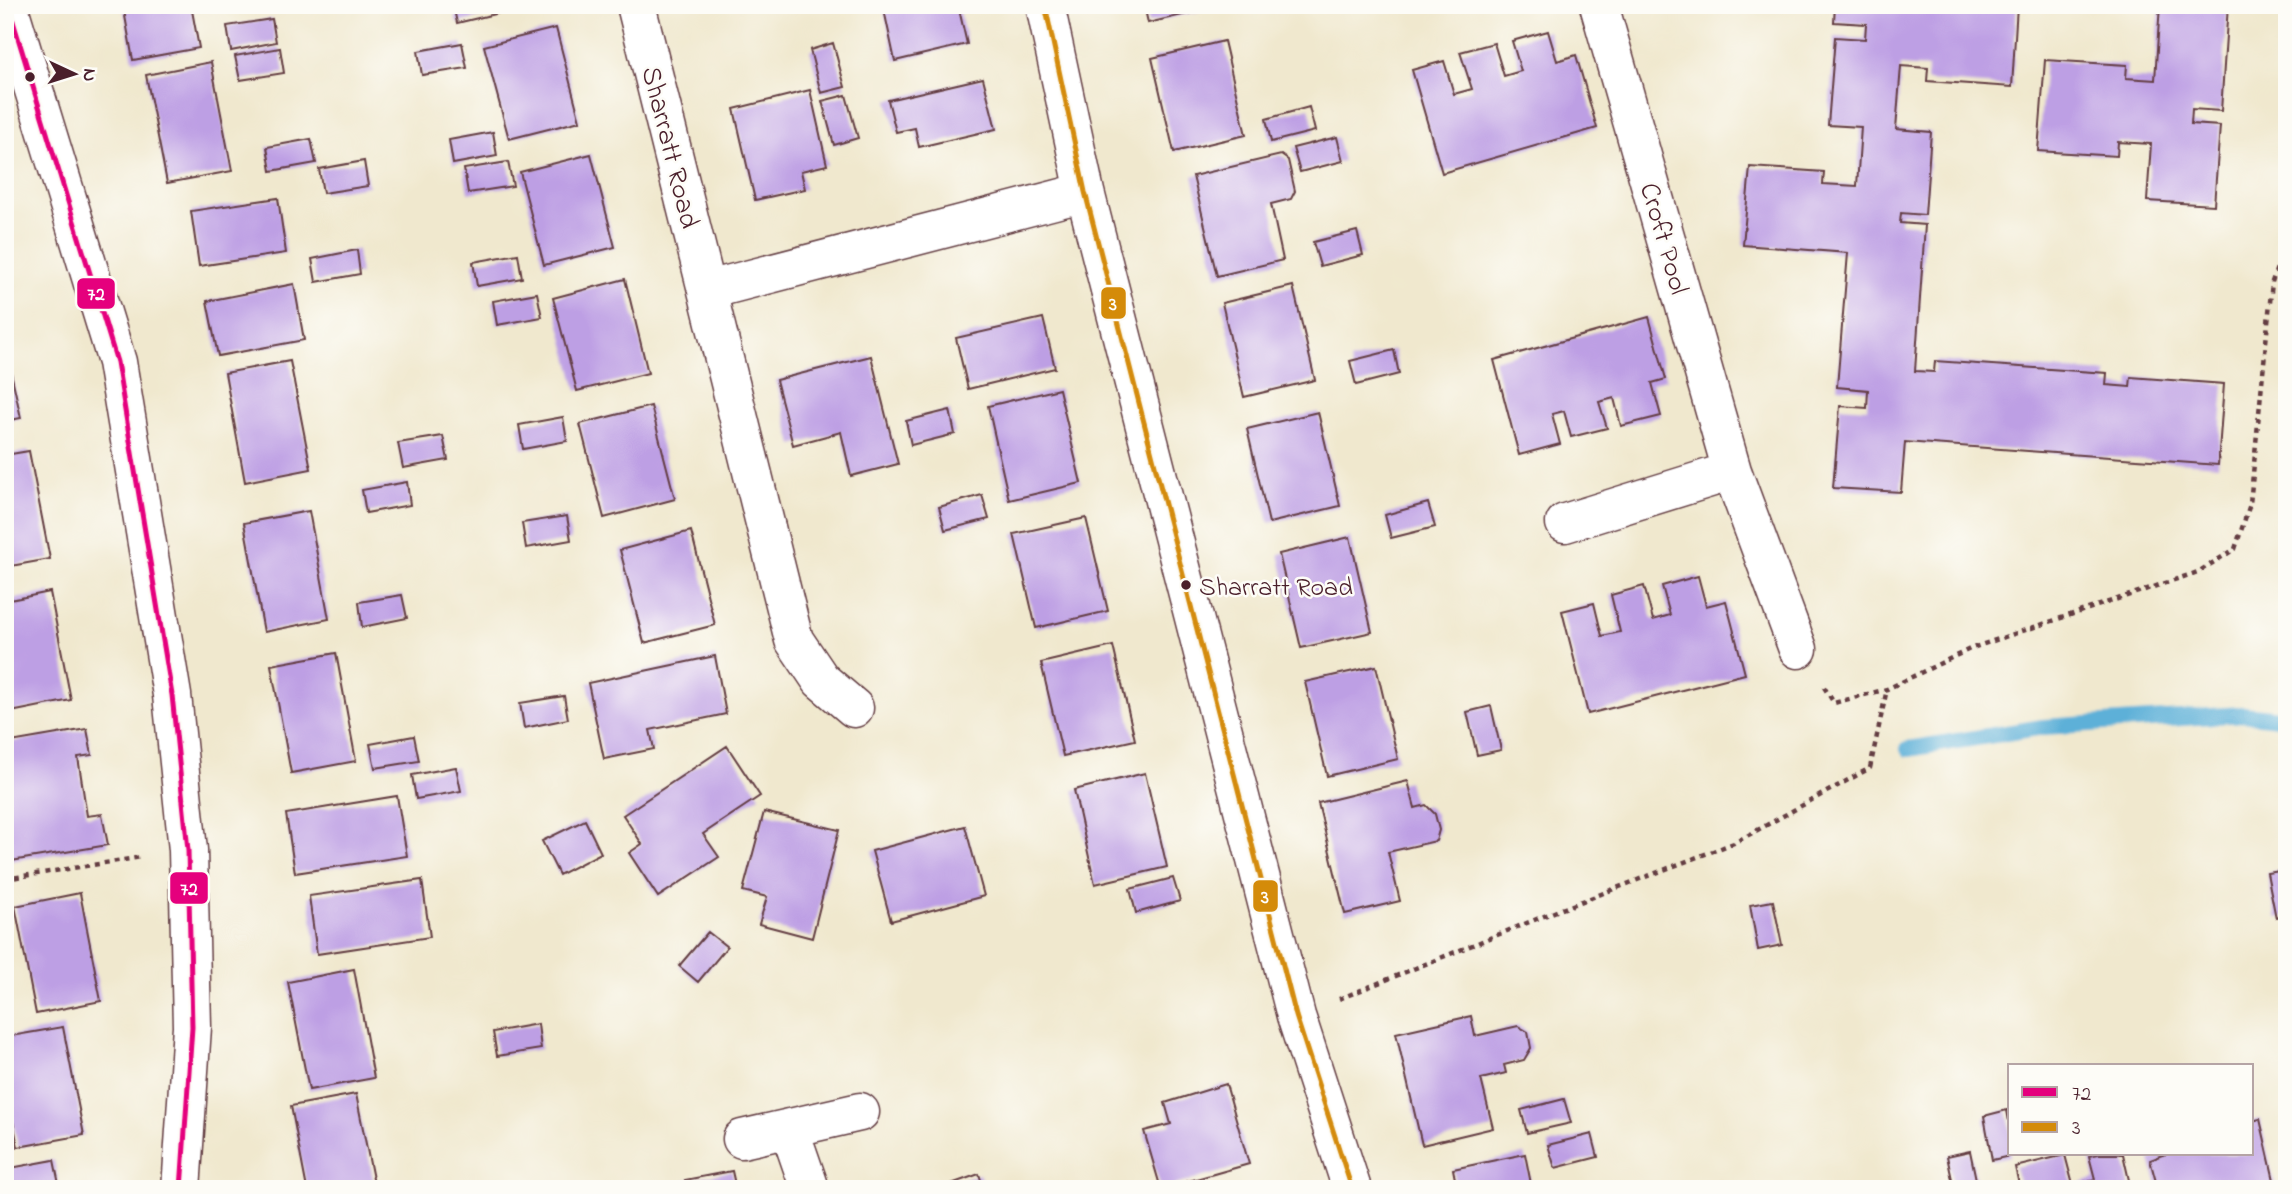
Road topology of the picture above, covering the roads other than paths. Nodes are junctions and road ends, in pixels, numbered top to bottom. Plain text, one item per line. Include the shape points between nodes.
1 (8, 5) edge
2 (636, 5) edge
3 (1045, 5) edge
4 (1599, 5) edge
5 (1085, 192) junction
6 (708, 290) junction
7 (1732, 471) junction
8 (1565, 523) dead end
9 (1798, 649) road end
10 (854, 708) dead end
11 (860, 1112) dead end
12 (789, 1128) junction
13 (742, 1139) dead end
14 (181, 1189) edge
15 (810, 1189) edge
16 (1352, 1189) edge

1 - 14 street via 117,362 172,695 188,850 192,1027
2 - 6 street, Sharratt Road
3 - 5 street
4 - 7 street, Croft Pool
5 - 6 street
5 - 16 street via 1297,1016
6 - 10 street, Sharratt Road via 794,640 821,680
7 - 8 street
7 - 9 street, Croft Pool
11 - 12 street
12 - 13 street
12 - 15 street

